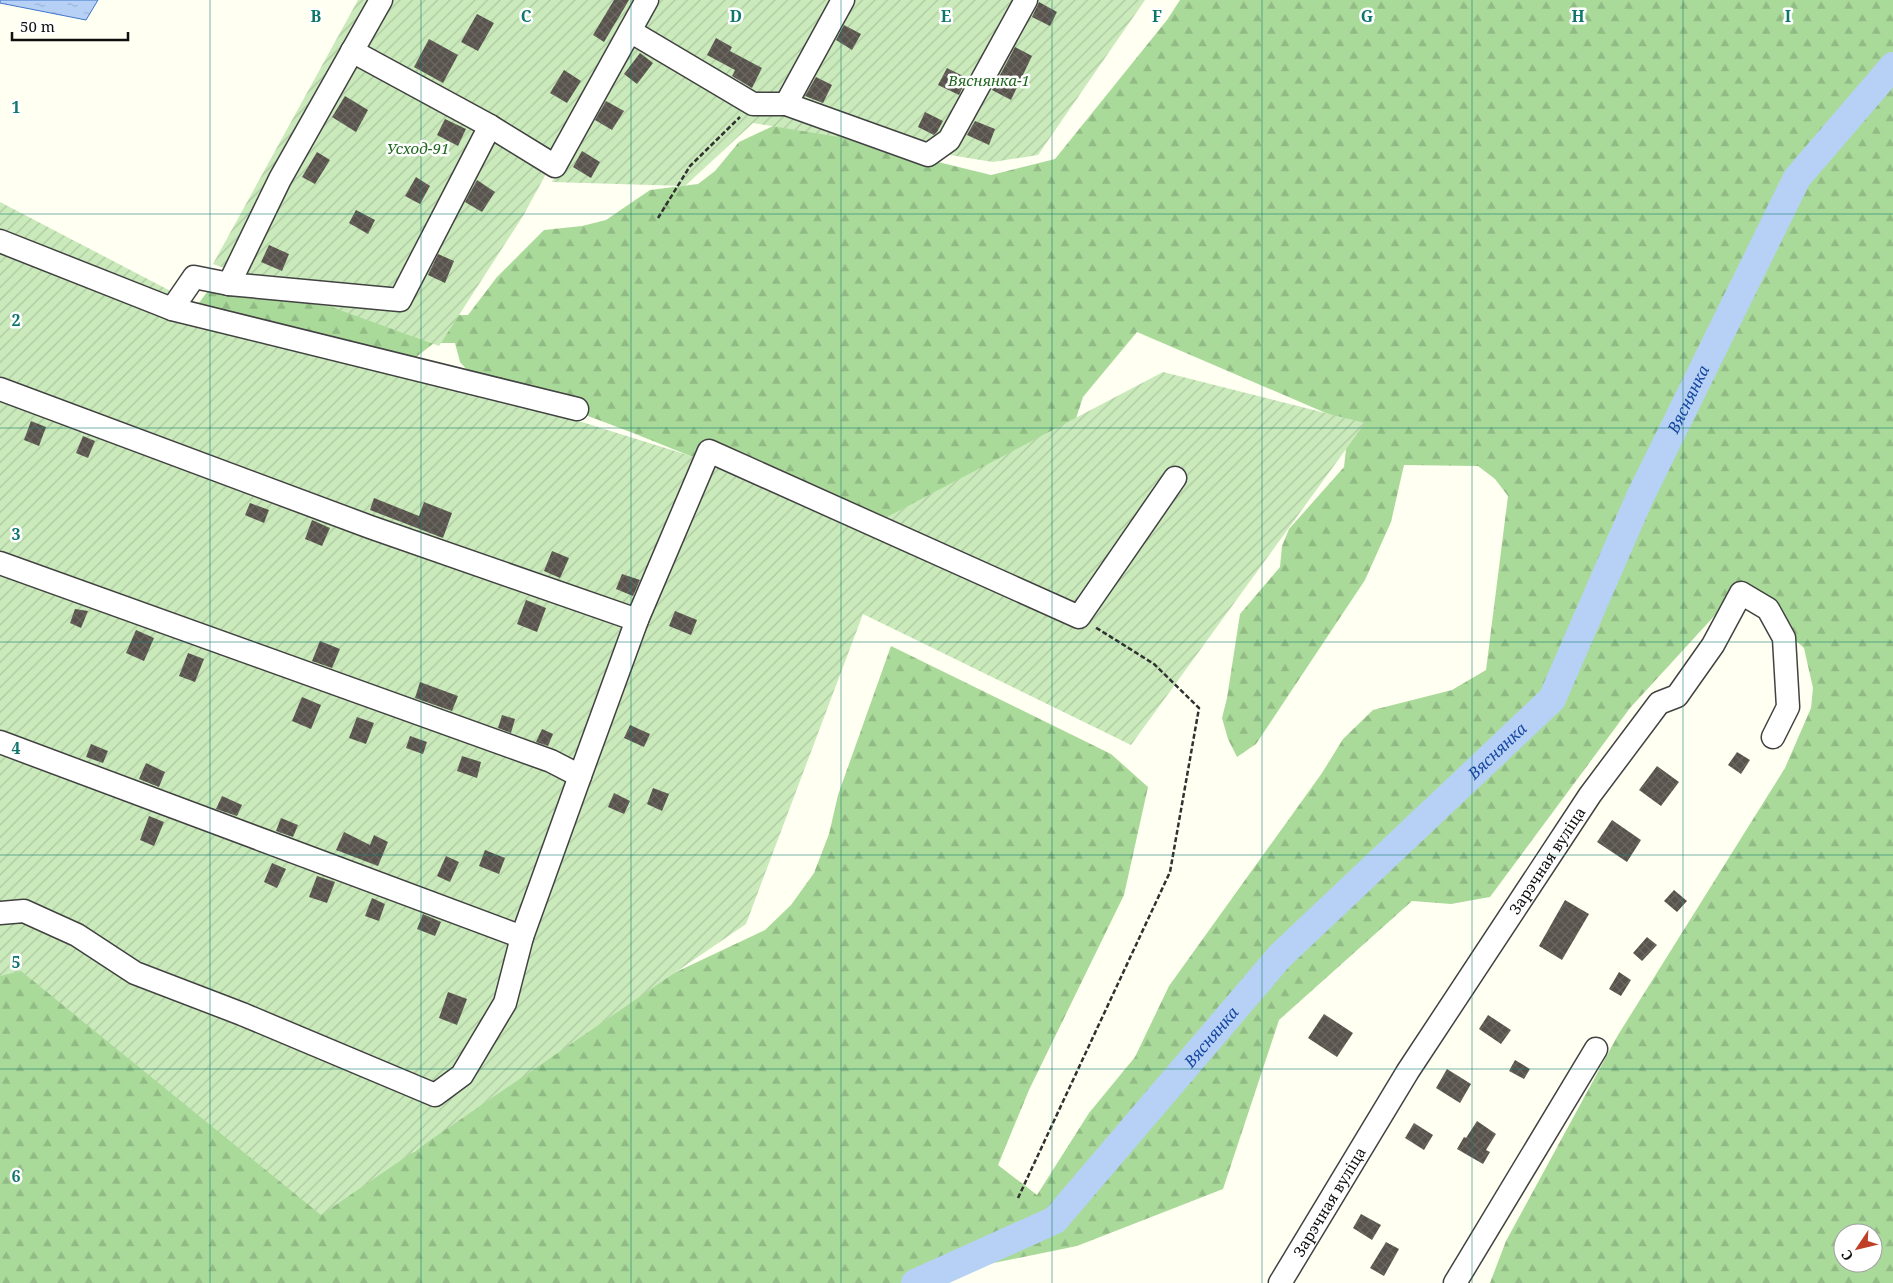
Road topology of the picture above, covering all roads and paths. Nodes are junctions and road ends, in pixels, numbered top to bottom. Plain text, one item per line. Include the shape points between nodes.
1 (381, 0) edge
2 (647, 0) edge
3 (843, 0) edge
4 (1026, 0) edge
5 (630, 30) junction
6 (352, 51) junction
7 (753, 104) junction
8 (786, 104) junction
9 (490, 126) junction
10 (658, 218) dead end
11 (0, 241) edge
12 (229, 284) junction
13 (172, 309) junction
14 (0, 389) edge
15 (577, 409) dead end
16 (1175, 478) dead end
17 (0, 563) edge
18 (1079, 617) junction
19 (637, 620) junction
20 (1774, 737) dead end
21 (0, 742) edge
22 (580, 776) junction
23 (0, 913) edge
24 (522, 937) junction
25 (1596, 1048) dead end
26 (1018, 1198) dead end
27 (1280, 1283) edge
28 (1455, 1283) edge

1 - 6 street
2 - 5 street
3 - 8 street
4 - 8 street via 949,140 928,155
5 - 7 street
5 - 9 street via 555,166
6 - 9 street
6 - 12 street via 280,179
7 - 8 street
7 - 10 path via 690,166
9 - 12 street via 400,300
11 - 13 street
12 - 13 street via 194,277
13 - 15 street
14 - 19 street via 370,527
16 - 18 street
17 - 22 street via 551,761
18 - 19 street via 709,451
18 - 26 path via 1154,664 1199,708 1170,872
19 - 22 street
20 - 27 street, Зарэчная вуліца via 1788,707 1784,638 1768,609 1742,593 1713,645 1677,696 1659,703 1590,795 1408,1071
21 - 24 street
22 - 24 street
23 - 24 street via 24,911 77,935 135,973 435,1094 462,1074 505,1003
25 - 28 street

